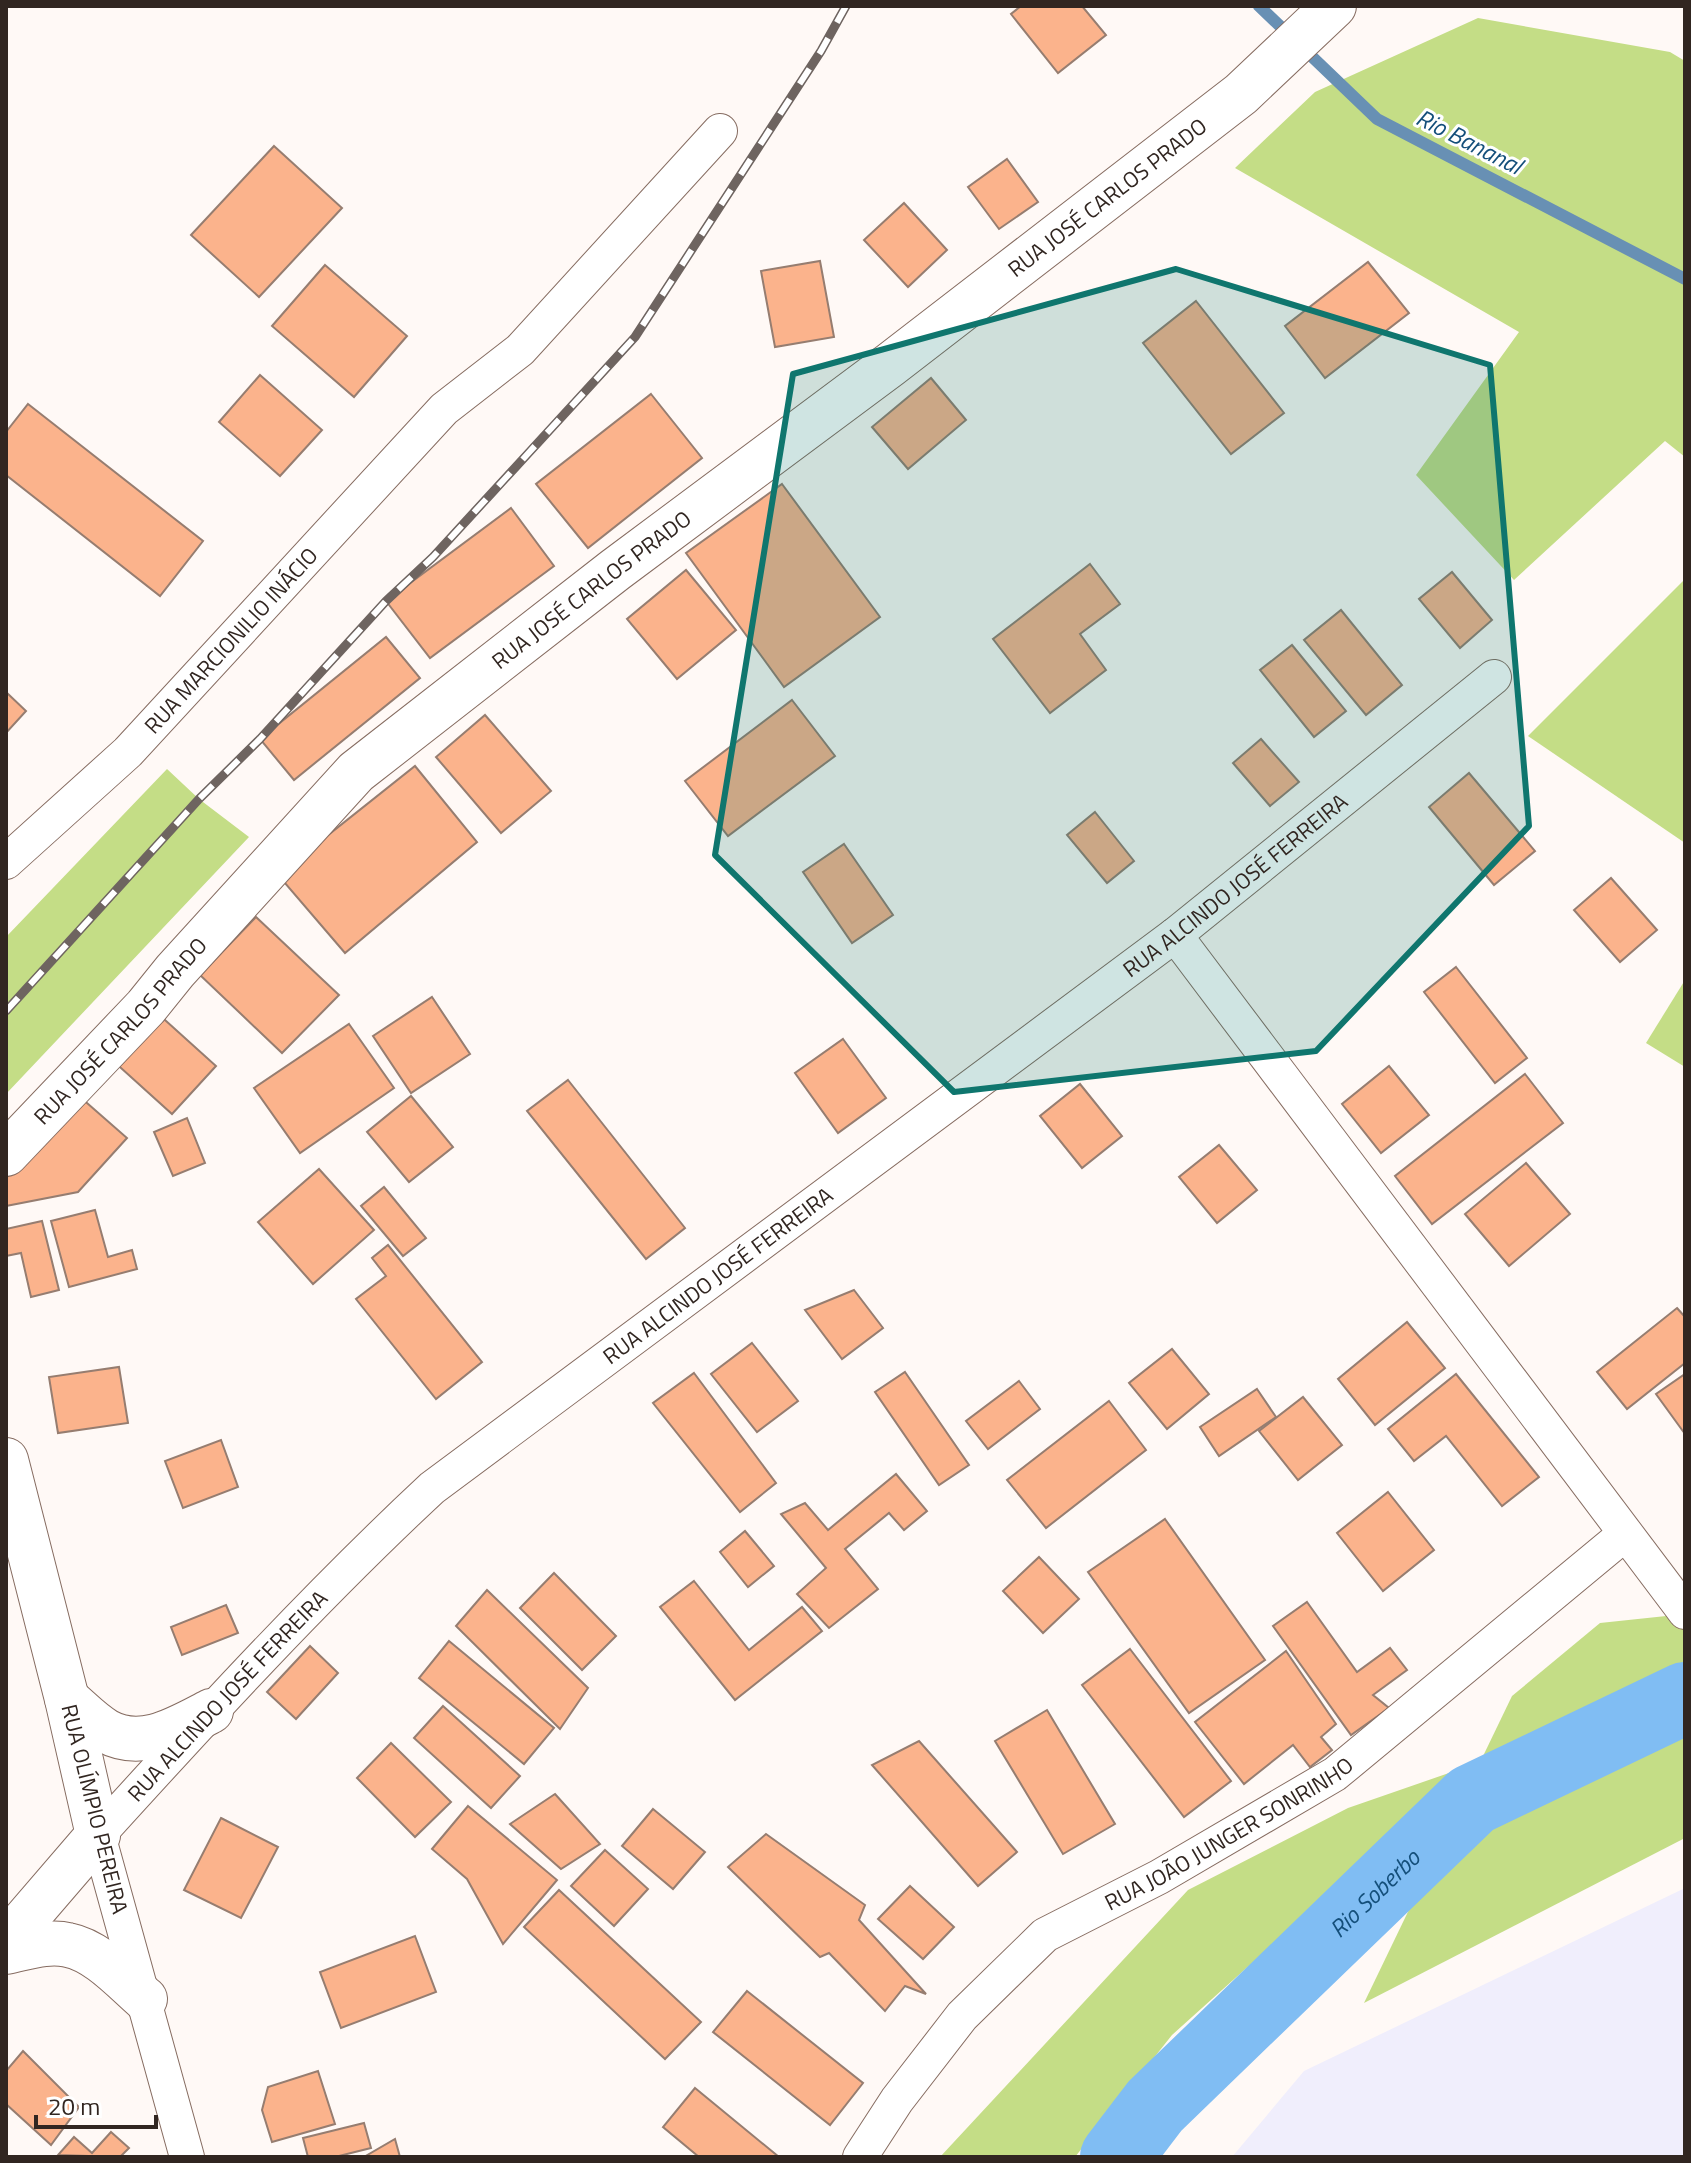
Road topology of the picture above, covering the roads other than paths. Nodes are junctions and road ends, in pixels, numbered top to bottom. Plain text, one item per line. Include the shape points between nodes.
1 (1334, 6) edge
2 (720, 131) dead end
3 (1494, 677) dead end
4 (6, 862) edge
5 (1175, 935) junction
6 (6, 1154) edge
7 (6, 1460) edge
8 (1625, 1534) junction
9 (1685, 1612) edge
10 (67, 1699) junction
11 (211, 1711) junction
12 (98, 1835) junction
13 (6, 1942) edge
14 (6, 1952) edge
15 (145, 1999) junction
16 (187, 2157) edge
17 (860, 2157) edge

1 - 6 main road, RUA JOSÉ CARLOS PRADO via 1241,94 356,772
2 - 4 street, RUA MARCIONILIO INÁCIO via 520,350 444,409 128,752
3 - 5 street, RUA ALCINDO JOSÉ FERREIRA
5 - 8 street
5 - 11 street, RUA ALCINDO JOSÉ FERREIRA via 432,1488
7 - 10 main road, RUA OLÍMPIO PEREIRA
8 - 9 street
8 - 17 street, RUA JOÃO JUNGER SONRINHO via 1335,1774 1159,1877 1045,1935 962,2016
10 - 11 main road via 106,1731 139,1741
10 - 12 main road, RUA OLÍMPIO PEREIRA
11 - 12 street, RUA ALCINDO JOSÉ FERREIRA
12 - 13 main road, RUA ALCINDO JOSÉ FERREIRA
12 - 15 street, RUA OLÍMPIO PEREIRA
14 - 15 main road via 41,1944 69,1945 101,1961
15 - 16 street, RUA OLÍMPIO PEREIRA

